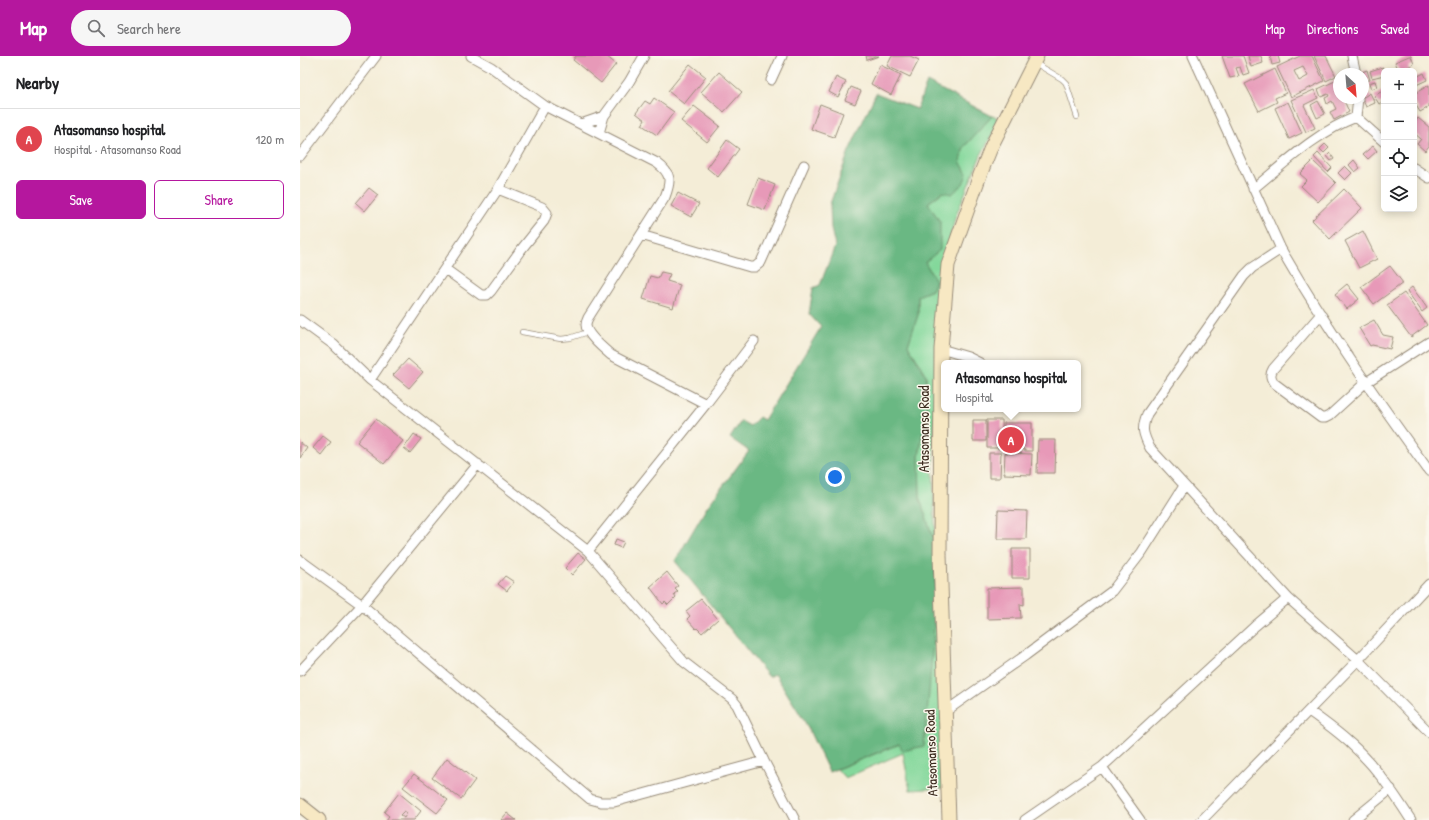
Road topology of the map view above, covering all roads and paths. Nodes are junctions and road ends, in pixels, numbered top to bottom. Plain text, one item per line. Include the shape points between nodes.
1 (376, 56) edge
2 (471, 56) edge
3 (644, 56) edge
4 (782, 56) edge
5 (1194, 56) edge
6 (1352, 56) edge
7 (1035, 59) edge
8 (1355, 68) edge
9 (770, 80) dead end
10 (1357, 104) edge
11 (545, 106) junction
12 (604, 116) junction
13 (1356, 116) junction
14 (1077, 117) dead end
15 (580, 124) junction
16 (599, 133) junction
17 (1382, 140) edge
18 (300, 156) edge
19 (804, 165) dead end
20 (1417, 170) edge
21 (1429, 178) edge
22 (1253, 189) junction
23 (498, 190) junction
24 (641, 235) junction
25 (1280, 249) junction
26 (445, 269) junction
27 (1321, 314) junction
28 (300, 320) edge
29 (522, 332) dead end
30 (588, 332) junction
31 (754, 341) dead end
32 (1429, 342) edge
33 (941, 348) junction
34 (974, 360) edge
35 (370, 380) junction
36 (1365, 383) junction
37 (706, 404) junction
38 (478, 464) junction
39 (1429, 471) edge
40 (1184, 486) junction
41 (588, 551) junction
42 (300, 560) edge
43 (1429, 584) edge
44 (1288, 598) junction
45 (362, 605) junction
46 (1358, 660) junction
47 (300, 671) edge
48 (946, 711) junction
49 (1309, 711) junction
50 (1429, 732) edge
51 (764, 761) junction
52 (1102, 767) junction
53 (1391, 789) junction
54 (300, 805) edge
55 (1205, 819) edge
56 (319, 820) edge
57 (795, 820) edge
58 (949, 820) edge
59 (1025, 820) edge
60 (1140, 820) edge
61 (1353, 820) edge
62 (1411, 820) edge

1 - 18 street
2 - 11 street via 491,67
3 - 12 street
4 - 9 street
5 - 22 street
6 - 8 street
7 - 14 lane via 1066,83
7 - 33 street, Atasomanso Road via 990,151 948,265
10 - 13 street
11 - 15 street
11 - 23 street
12 - 15 street
12 - 16 street
13 - 17 street
13 - 22 street via 1304,147
15 - 16 street
16 - 24 street via 657,163 665,169 670,178 665,197
19 - 24 street via 761,262 755,267
20 - 21 street
22 - 25 street
23 - 26 street
23 - 26 street via 542,207 547,214 544,221 487,295 481,295
24 - 30 street via 588,318
25 - 27 street
25 - 40 street via 1244,276 1147,414 1143,424 1144,436 1150,448
26 - 35 street
27 - 36 street
27 - 36 street via 1273,369 1271,379 1321,418 1329,416
28 - 35 street via 334,345
29 - 30 lane via 561,339
30 - 37 street via 611,355
31 - 37 street
32 - 36 street
33 - 34 street
33 - 48 street, Atasomanso Road via 940,555
35 - 38 street
36 - 39 street
37 - 41 street
38 - 41 street
38 - 45 street
40 - 44 street
40 - 48 street via 1142,552 1112,591
41 - 51 street via 684,662 737,704
42 - 45 street
43 - 46 street
44 - 46 street
44 - 52 street
45 - 47 street
45 - 51 street via 590,799 614,802
46 - 49 street
46 - 50 street
48 - 58 street, Atasomanso Road
49 - 53 street via 1350,742
49 - 55 street
51 - 57 street
52 - 59 street
52 - 60 street
53 - 61 street
53 - 62 street
54 - 56 street

